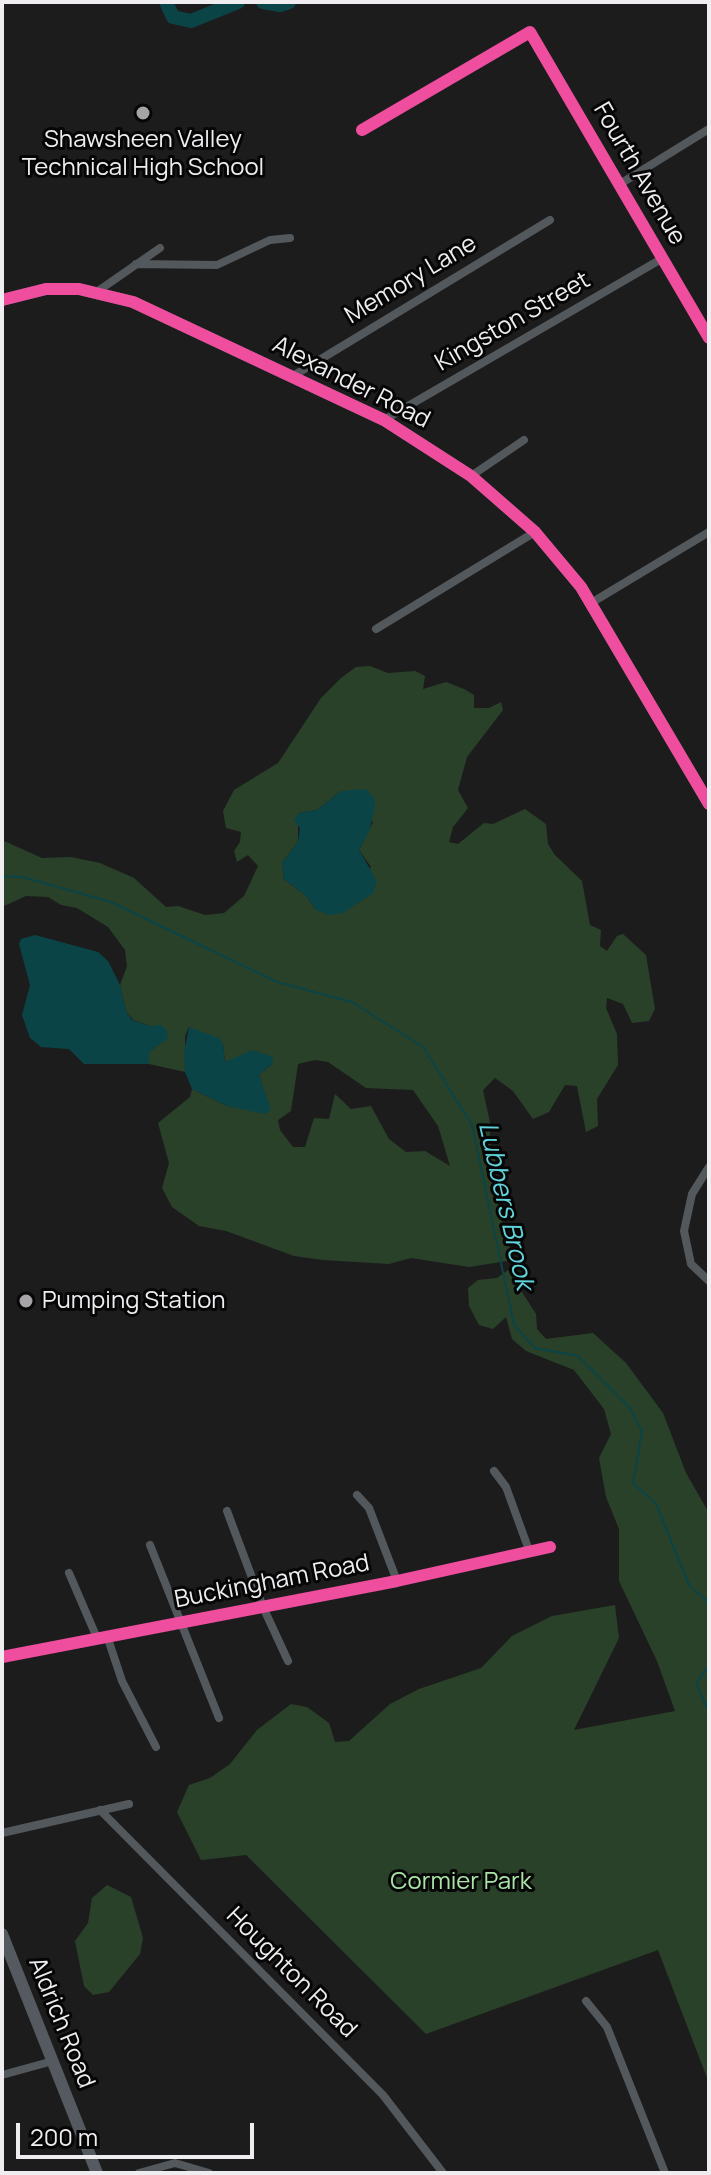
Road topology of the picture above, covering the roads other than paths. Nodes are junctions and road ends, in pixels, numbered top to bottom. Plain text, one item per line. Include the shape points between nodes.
1 (709, 129) edge
2 (362, 130) dead end
3 (620, 184) junction
4 (550, 220) dead end
5 (290, 238) dead end
6 (160, 248) dead end
7 (663, 258) junction
8 (136, 264) junction
9 (98, 291) junction
10 (2, 300) edge
11 (708, 336) edge
12 (293, 376) junction
13 (384, 420) junction
14 (524, 440) dead end
15 (471, 476) junction
16 (535, 532) junction
17 (709, 532) edge
18 (591, 603) junction
19 (376, 629) dead end
20 (709, 804) edge
21 (709, 1167) edge
22 (709, 1281) edge
23 (494, 1471) dead end
24 (357, 1495) dead end
25 (227, 1511) dead end
26 (150, 1545) dead end
27 (550, 1547) dead end
28 (530, 1553) junction
29 (69, 1573) dead end
30 (397, 1581) junction
31 (263, 1607) junction
32 (183, 1622) junction
33 (107, 1636) junction
34 (97, 1638) junction
35 (2, 1657) edge
36 (288, 1661) dead end
37 (219, 1718) dead end
38 (156, 1747) dead end
39 (129, 1804) dead end
40 (100, 1810) junction
41 (2, 1833) edge
42 (2, 1934) edge
43 (586, 2001) dead end
44 (53, 2061) junction
45 (2, 2075) edge
46 (97, 2173) edge
47 (139, 2173) edge
48 (209, 2173) edge
49 (443, 2173) edge
50 (665, 2173) edge

1 - 3 street
2 - 3 street, Fourth Avenue via 530,32
3 - 7 street, Fourth Avenue
4 - 12 street, Memory Lane
5 - 8 street via 270,240 217,265
6 - 8 street
7 - 11 street, Fourth Avenue
7 - 13 street, Kingston Street
8 - 9 street
9 - 10 street, Alexander Road via 46,289
9 - 12 street, Alexander Road via 155,311
12 - 13 street, Alexander Road
13 - 15 street, Alexander Road
14 - 15 street
15 - 16 street, Alexander Road
16 - 18 street, Alexander Road
16 - 19 street
17 - 18 street
18 - 20 street, Alexander Road
21 - 22 street via 692,1194 684,1231 691,1264
23 - 28 street via 506,1487
24 - 30 street via 369,1508
25 - 31 street
26 - 32 street
27 - 28 street, Buckingham Road
28 - 30 street, Buckingham Road
29 - 34 street
30 - 31 street, Buckingham Road
31 - 32 street, Buckingham Road
31 - 36 street
32 - 33 street, Buckingham Road
32 - 37 street
33 - 34 street, Buckingham Road
33 - 38 street via 122,1681
34 - 35 street, Buckingham Road
39 - 40 street
40 - 41 street
40 - 49 street, Houghton Road via 383,2095
42 - 44 street, Aldrich Road
43 - 50 street via 607,2026
44 - 45 street
44 - 46 street, Aldrich Road
47 - 48 street via 175,2163

